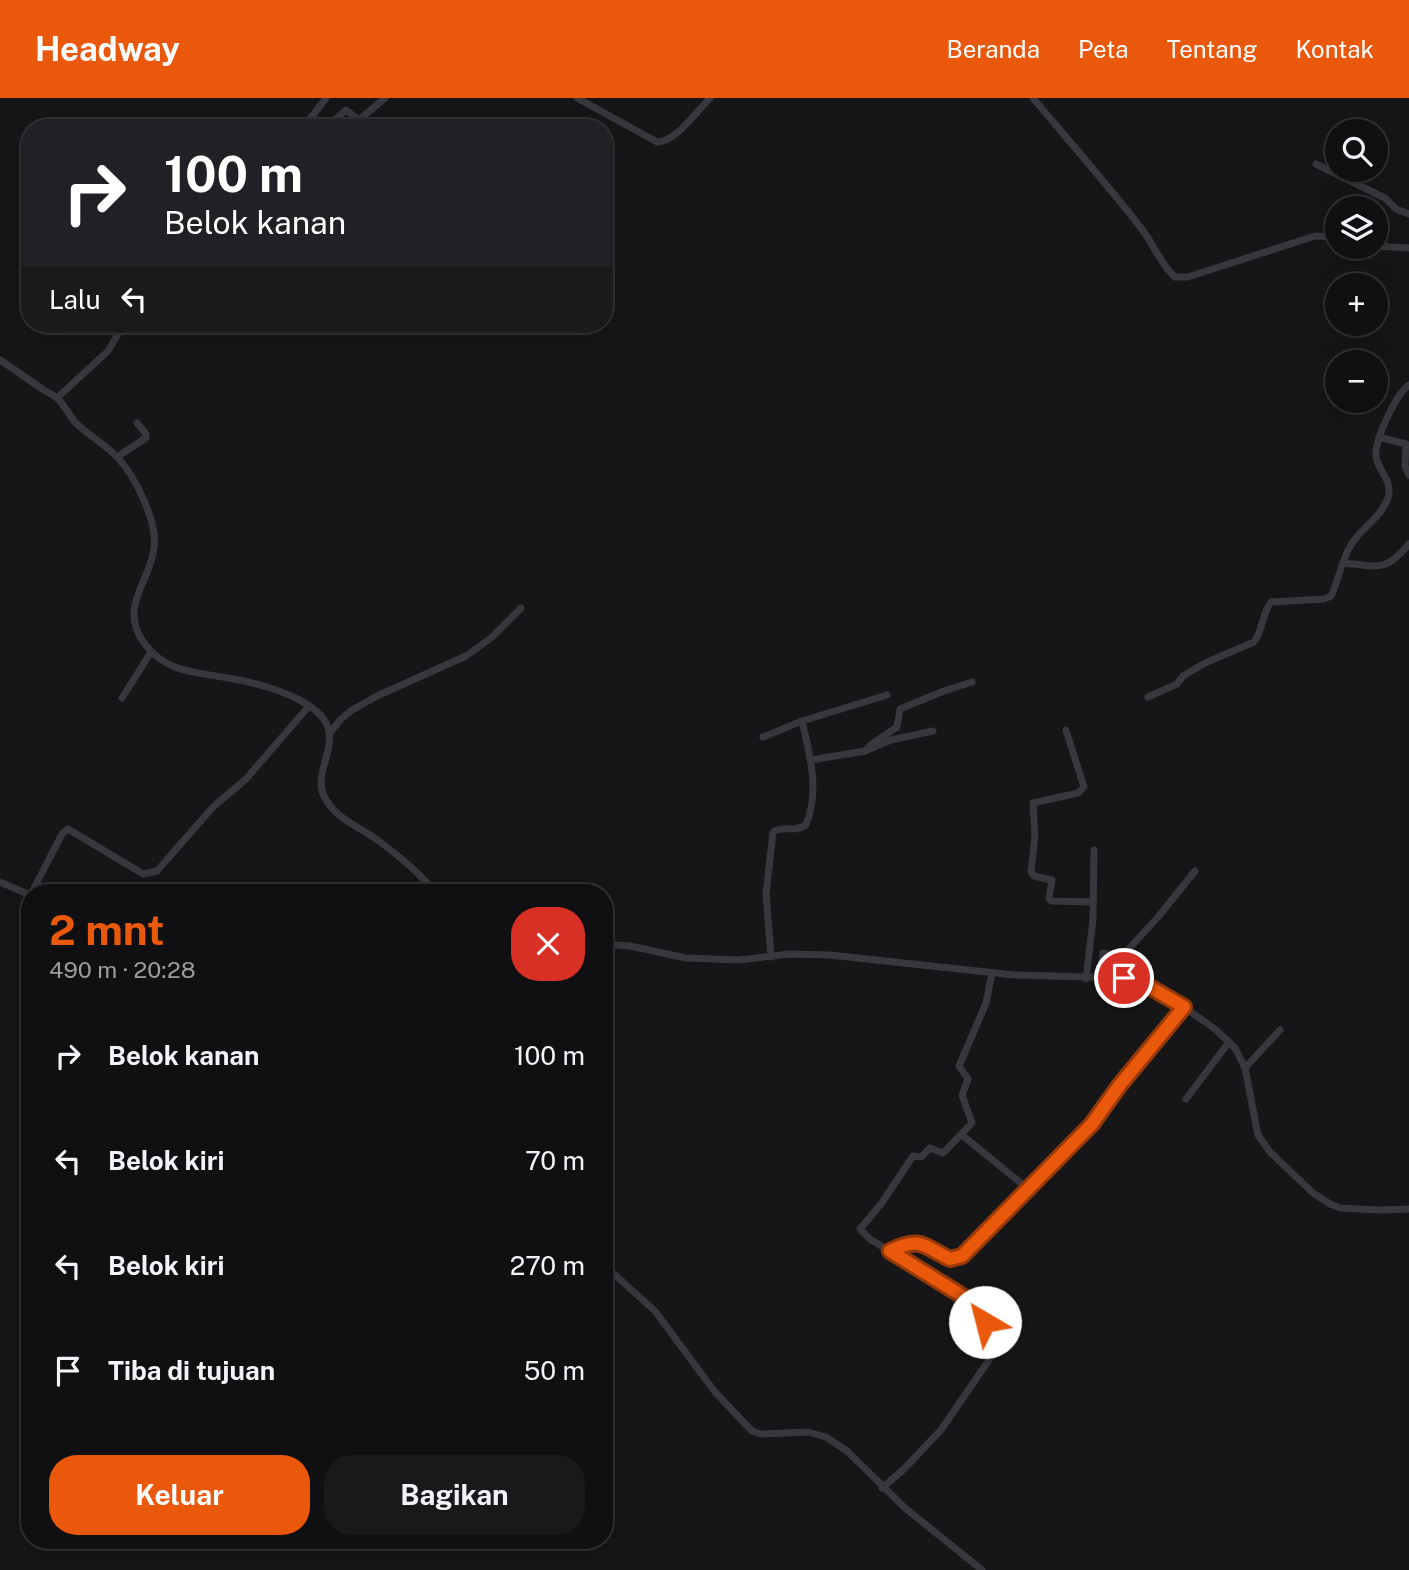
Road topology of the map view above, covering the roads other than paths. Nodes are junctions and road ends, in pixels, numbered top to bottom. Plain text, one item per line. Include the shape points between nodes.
1 (326, 98) edge
2 (385, 98) edge
3 (577, 98) edge
4 (710, 98) edge
5 (1032, 98) edge
6 (310, 119) edge
7 (336, 119) dead end
8 (356, 119) edge
9 (361, 119) edge
10 (1316, 164) dead end
11 (1409, 214) edge
12 (1325, 236) edge
13 (1388, 247) edge
14 (1409, 248) edge
15 (119, 333) edge
16 (0, 360) edge
17 (1409, 384) edge
18 (57, 398) junction
19 (136, 423) dead end
20 (1379, 437) junction
21 (117, 457) junction
22 (1409, 475) edge
23 (1409, 544) edge
24 (1343, 563) junction
25 (521, 608) dead end
26 (151, 652) junction
27 (972, 682) dead end
28 (887, 695) dead end
29 (1148, 697) dead end
30 (122, 698) dead end
31 (309, 706) junction
32 (803, 721) junction
33 (1066, 730) dead end
34 (933, 731) dead end
35 (329, 734) junction
36 (763, 737) dead end
37 (865, 751) junction
38 (811, 760) junction
39 (1094, 850) dead end
40 (1195, 871) dead end
41 (0, 882) edge
42 (36, 884) edge
43 (428, 884) edge
44 (21, 890) edge
45 (1093, 902) junction
46 (613, 945) edge
47 (771, 957) junction
48 (992, 973) junction
49 (1100, 977) junction
50 (1086, 979) junction
51 (1184, 1007) junction
52 (1280, 1030) dead end
53 (1230, 1042) junction
54 (1245, 1069) junction
55 (1186, 1099) dead end
56 (961, 1135) junction
57 (1027, 1188) junction
58 (1409, 1209) edge
59 (890, 1251) junction
60 (613, 1273) edge
61 (882, 1488) junction
62 (982, 1570) edge

1 - 6 street
2 - 9 street
3 - 4 street via 657,142 676,133
5 - 12 street via 1101,176 1175,277
7 - 8 street via 346,110
10 - 11 street
13 - 14 street
15 - 18 street via 108,351
16 - 18 street
17 - 20 street
18 - 21 street via 79,426
19 - 21 street via 146,438
20 - 22 street via 1406,444
20 - 24 street via 1377,459 1387,480 1388,499 1352,543
21 - 26 street via 141,495 153,530 155,549 133,618
23 - 24 street via 1387,565
24 - 29 street via 1331,596 1271,602 1254,642 1205,663 1177,684
25 - 35 street via 466,656 371,699 348,713
26 - 30 street
26 - 31 street via 174,668 254,684
27 - 37 street via 900,709 897,727
28 - 32 street
31 - 35 street
31 - 42 street via 157,871 143,874 68,829
32 - 36 street
32 - 38 street
33 - 45 street via 1084,787 1078,793 1033,803 1031,872 1052,880 1051,901
34 - 37 street
35 - 43 street via 321,780 324,798 346,821 410,865
37 - 38 street
38 - 47 street via 814,793 806,825 773,832 766,894
39 - 45 street
40 - 49 street via 1125,953 1103,953
41 - 44 street
45 - 50 street
46 - 47 street via 686,958
47 - 48 street via 830,954
48 - 50 street
48 - 56 street via 985,1006 959,1066 968,1079 962,1095 972,1121
49 - 50 street
49 - 51 street via 1143,983
51 - 53 street
51 - 57 street via 1092,1124
52 - 54 street
53 - 54 street
53 - 55 street
54 - 58 street via 1258,1135 1313,1193 1340,1208
56 - 57 street
56 - 59 street via 943,1153 929,1148 921,1157 913,1156 860,1226 866,1236
57 - 59 street via 960,1257 950,1259 921,1243
59 - 61 street via 987,1311 985,1323 1002,1341 941,1430
60 - 61 street via 655,1311 715,1392 752,1431 827,1437
61 - 62 street

